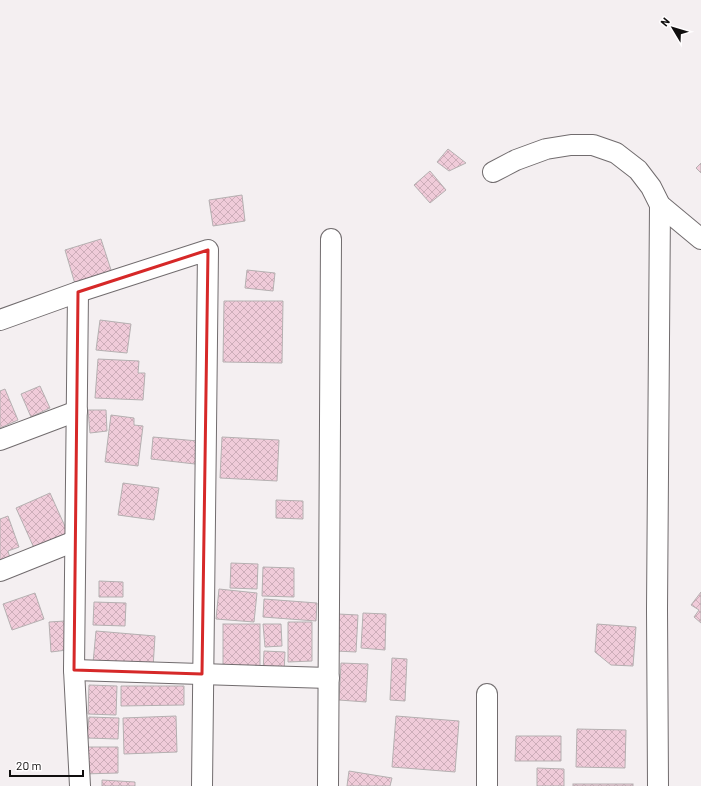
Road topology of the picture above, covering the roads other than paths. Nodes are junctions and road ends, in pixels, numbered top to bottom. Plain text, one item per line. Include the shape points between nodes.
1 (494, 172) dead end
2 (660, 205) junction
3 (701, 239) edge
4 (332, 240) dead end
5 (78, 292) junction
6 (0, 320) edge
7 (77, 411) junction
8 (0, 440) edge
9 (75, 541) junction
10 (0, 571) edge
11 (74, 670) junction
12 (202, 674) junction
13 (329, 678) junction
14 (487, 694) dead end
15 (80, 786) edge
16 (202, 786) edge
17 (328, 786) edge
18 (486, 786) edge
19 (658, 786) edge

1 - 2 street via 516,160 546,149 593,145 616,153 638,170
2 - 3 street
2 - 19 street
4 - 13 street
5 - 6 street
5 - 7 street
5 - 12 street via 208,250
7 - 8 street
7 - 9 street
9 - 10 street
9 - 11 street
11 - 12 street
11 - 15 street
12 - 13 street
12 - 16 street
13 - 17 street
14 - 18 street

